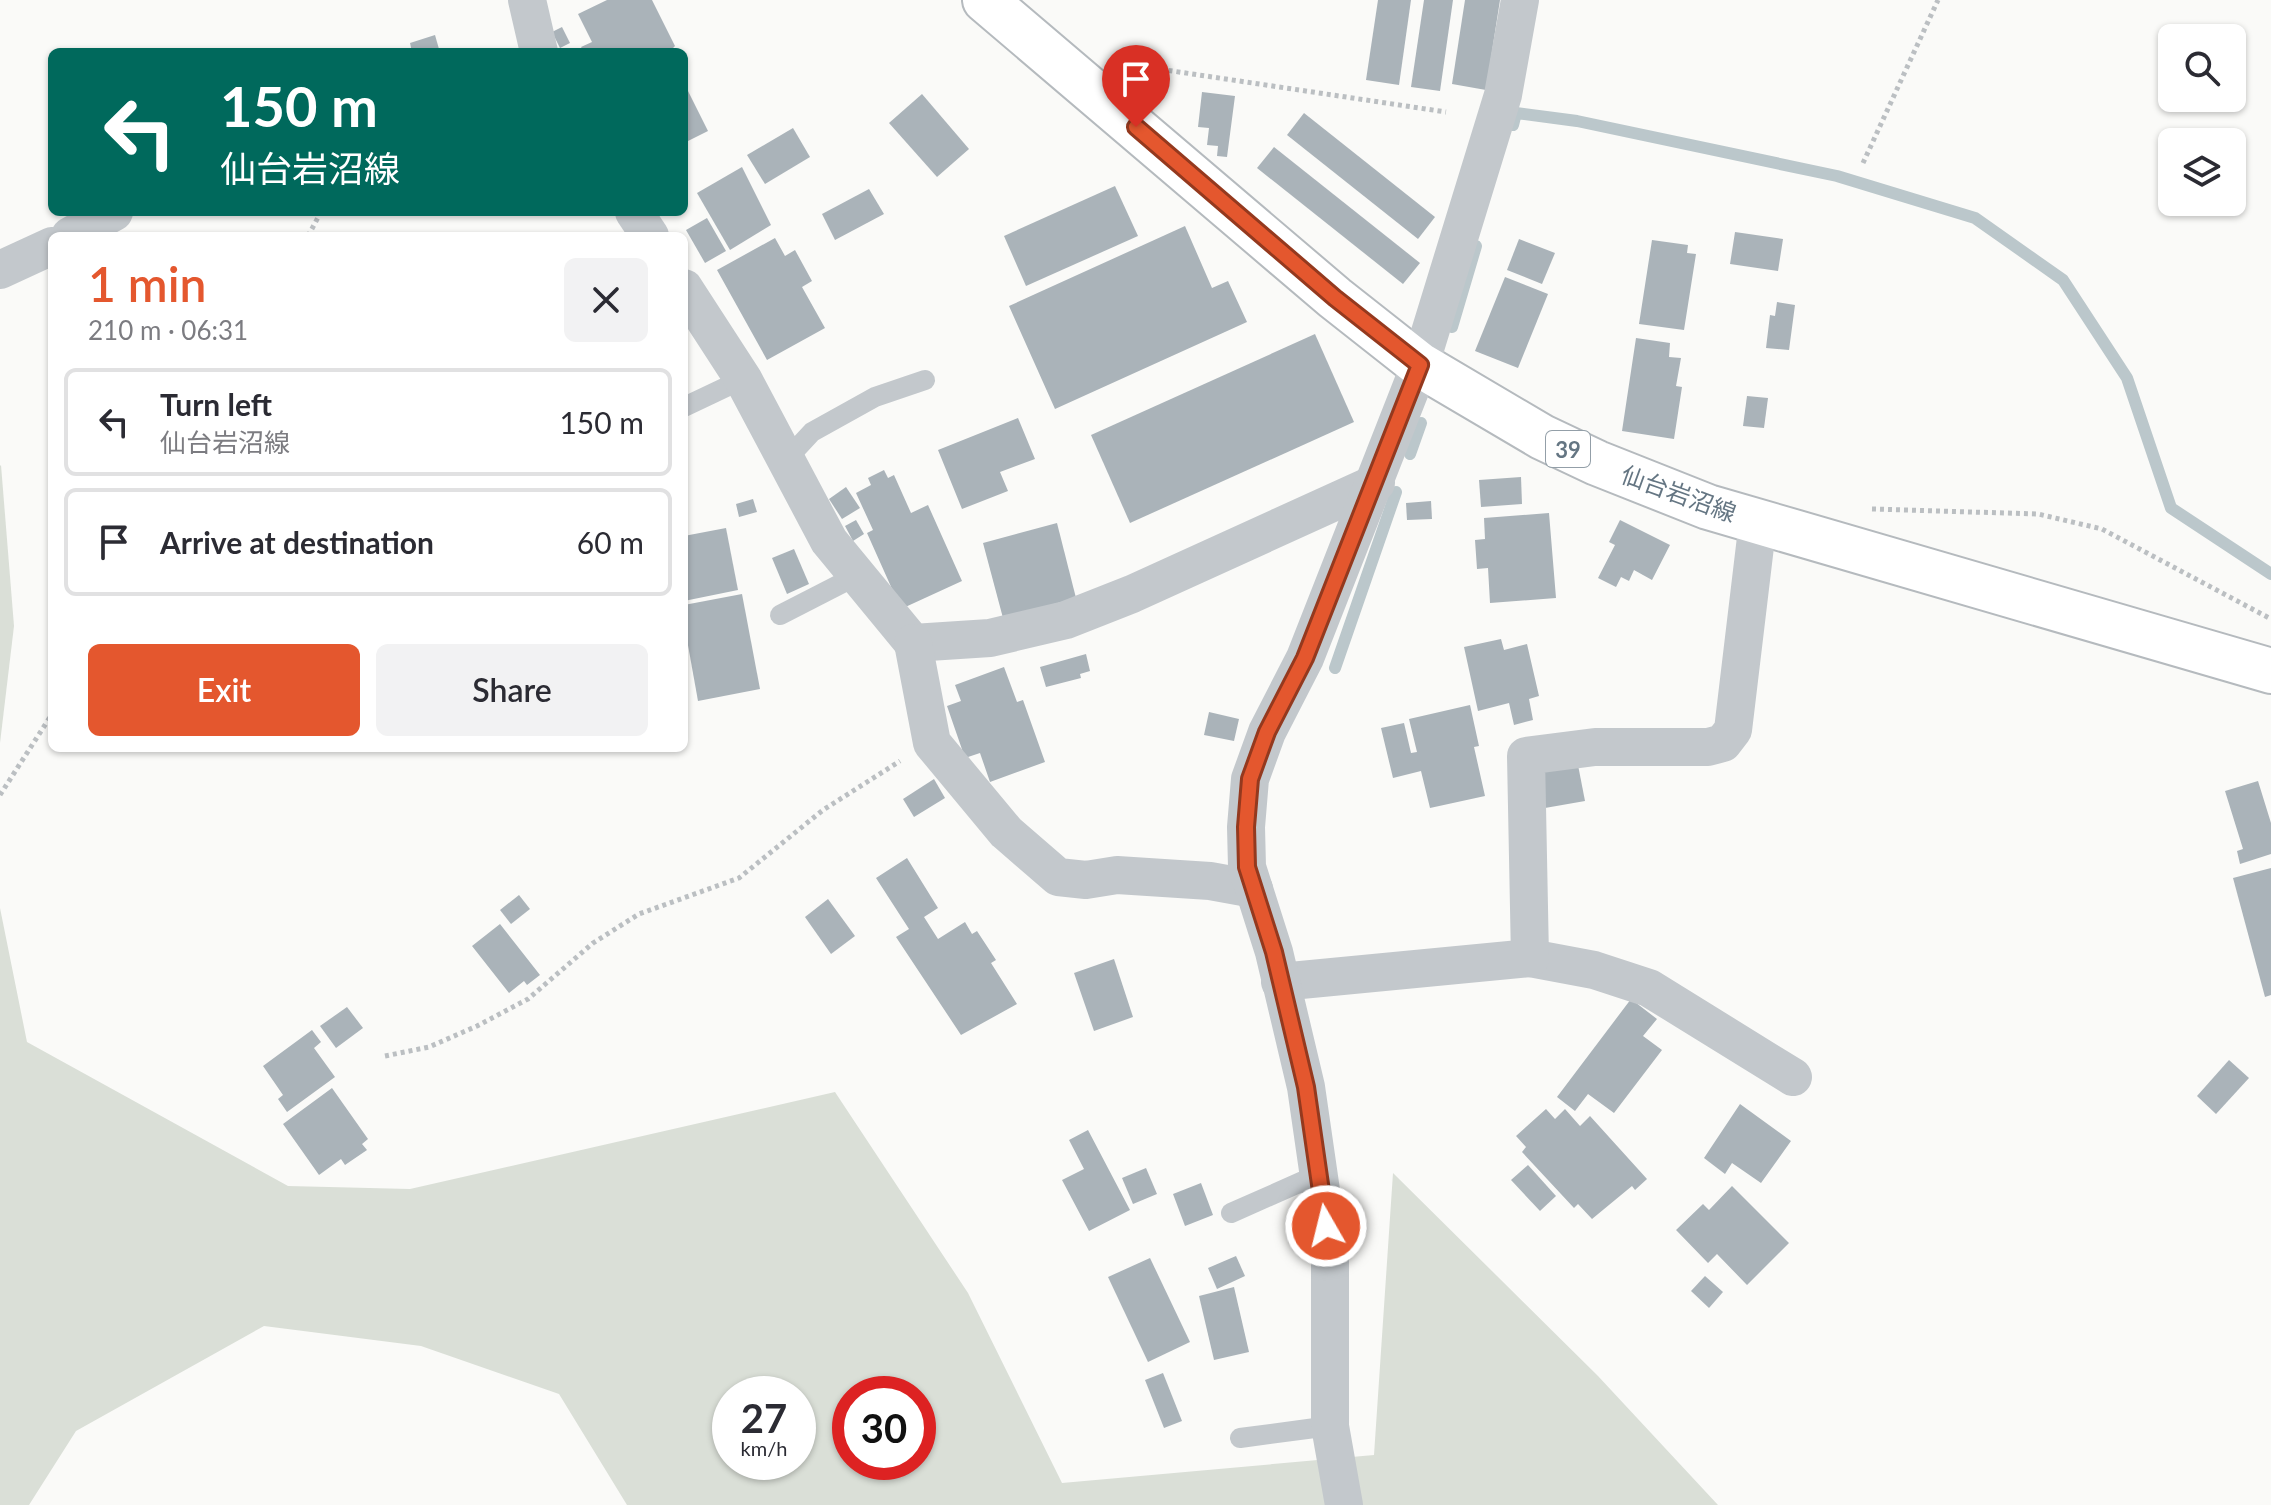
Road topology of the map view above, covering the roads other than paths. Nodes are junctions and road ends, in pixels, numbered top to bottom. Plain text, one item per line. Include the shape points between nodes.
1 (527, 0) edge
2 (985, 0) edge
3 (1520, 0) edge
4 (538, 48) edge
5 (107, 216) edge
6 (77, 232) edge
7 (48, 248) edge
8 (0, 270) edge
9 (688, 294) edge
10 (1420, 365) junction
11 (743, 379) junction
12 (925, 380) dead end
13 (688, 405) edge
14 (786, 460) junction
15 (1376, 483) junction
16 (1758, 521) junction
17 (856, 576) junction
18 (780, 615) dead end
19 (913, 643) junction
20 (2271, 671) edge
21 (1254, 889) junction
22 (1530, 958) junction
23 (1280, 982) junction
24 (1793, 1077) dead end
25 (1319, 1174) junction
26 (1231, 1213) dead end
27 (1330, 1426) junction
28 (1240, 1438) dead end
29 (1344, 1505) edge

1 - 4 street
2 - 10 main road, 仙台岩沼線 / 39
3 - 10 street via 1503,95
5 - 6 street
7 - 8 street
9 - 11 street
10 - 15 street
10 - 16 main road, 仙台岩沼線 / 39 via 1597,463
11 - 13 lane
11 - 14 street
12 - 14 lane via 875,397 812,432
14 - 17 street via 829,541
15 - 19 street via 1066,620 990,638
15 - 21 street via 1250,779 1247,867
16 - 20 main road, 仙台岩沼線 / 39
16 - 22 street via 1733,730 1723,743 1595,747 1526,756
17 - 18 lane
17 - 19 street
19 - 21 street via 932,743 1006,832 1058,877 1117,875
21 - 23 street
22 - 23 street
22 - 24 street via 1594,970 1649,988
23 - 25 street via 1306,1087
25 - 26 lane
25 - 27 street via 1330,1253
27 - 28 lane
27 - 29 street

